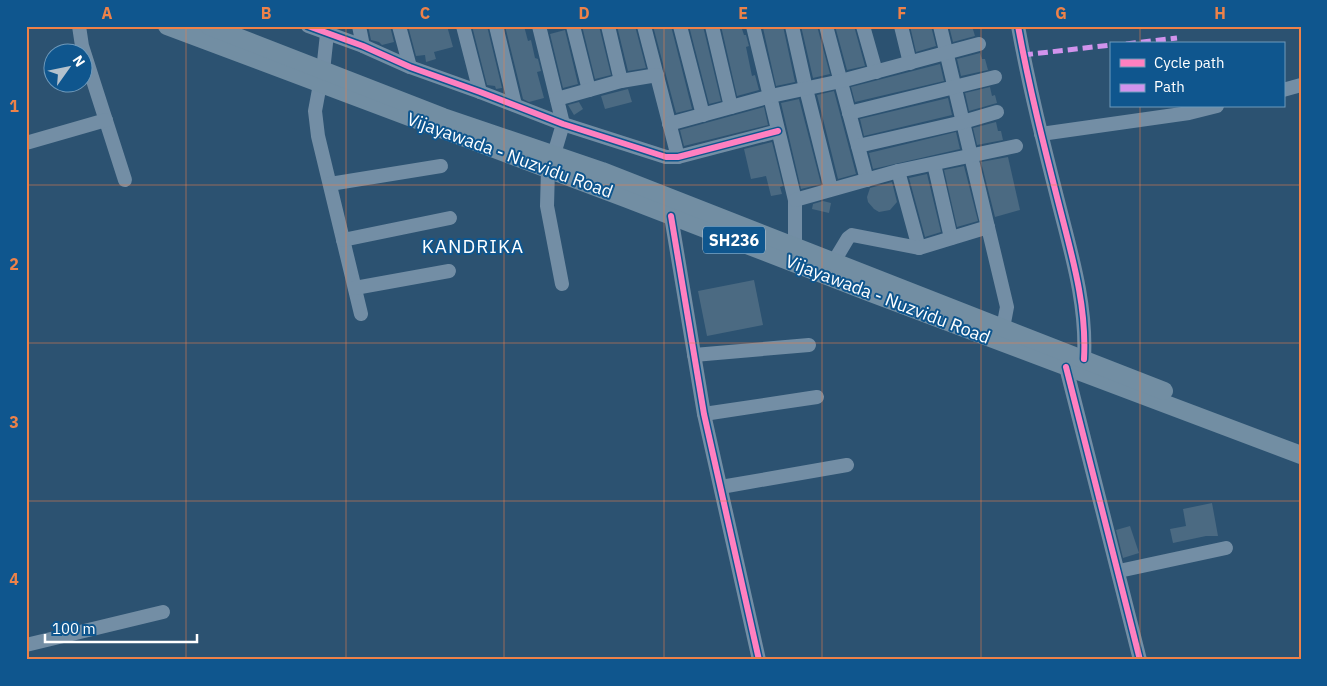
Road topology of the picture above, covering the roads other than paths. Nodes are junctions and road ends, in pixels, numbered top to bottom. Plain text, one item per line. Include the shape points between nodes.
1 (79, 26) edge
2 (167, 26) edge
3 (209, 26) edge
4 (308, 26) edge
5 (359, 26) edge
6 (399, 26) edge
7 (463, 26) edge
8 (496, 26) edge
9 (539, 26) edge
10 (573, 26) edge
11 (608, 26) edge
12 (644, 26) edge
13 (680, 26) edge
14 (712, 26) edge
15 (792, 26) edge
16 (826, 26) edge
17 (863, 26) edge
18 (901, 26) edge
19 (940, 26) edge
20 (1018, 26) edge
21 (757, 27) edge
22 (326, 34) edge
23 (978, 44) dead end
24 (363, 46) junction
25 (946, 53) junction
26 (910, 62) junction
27 (410, 67) junction
28 (322, 71) junction
29 (876, 72) junction
30 (657, 75) junction
31 (995, 77) dead end
32 (621, 81) junction
33 (841, 81) junction
34 (1301, 85) edge
35 (954, 86) junction
36 (806, 89) junction
37 (589, 90) junction
38 (1284, 90) edge
39 (480, 92) junction
40 (771, 96) junction
41 (557, 99) junction
42 (515, 105) junction
43 (731, 106) junction
44 (1209, 108) edge
45 (997, 112) dead end
46 (849, 113) junction
47 (702, 114) junction
48 (106, 120) junction
49 (963, 122) junction
50 (669, 124) junction
51 (562, 128) junction
52 (778, 131) junction
53 (1041, 134) junction
54 (26, 143) edge
55 (858, 146) junction
56 (1016, 146) dead end
57 (971, 155) junction
58 (552, 157) junction
59 (678, 158) junction
60 (934, 164) junction
61 (441, 166) dead end
62 (898, 171) junction
63 (126, 180) dead end
64 (866, 180) junction
65 (330, 184) junction
66 (831, 189) junction
67 (795, 207) junction
68 (671, 216) junction
69 (450, 218) dead end
70 (990, 233) junction
71 (951, 238) junction
72 (343, 240) junction
73 (795, 241) junction
74 (919, 248) junction
75 (836, 259) junction
76 (449, 270) dead end
77 (562, 284) dead end
78 (355, 288) junction
79 (361, 314) dead end
80 (1004, 328) junction
81 (810, 345) dead end
82 (694, 355) junction
83 (1084, 359) junction
84 (1066, 367) junction
85 (817, 397) dead end
86 (704, 414) junction
87 (1301, 445) edge
88 (1301, 455) edge
89 (847, 465) dead end
90 (721, 487) junction
91 (1226, 548) dead end
92 (1119, 571) junction
93 (163, 612) dead end
94 (26, 645) edge
95 (760, 660) edge
96 (1140, 660) edge

1 - 48 street via 82,46
2 - 28 main road, Vijayawada - Nuzvidu Road / SH236
3 - 28 main road, Vijayawada - Nuzvidu Road / SH236
4 - 22 street
5 - 24 street
6 - 27 street
7 - 39 street
8 - 42 street
9 - 41 street
10 - 37 street
11 - 32 street
12 - 30 street
13 - 47 street
14 - 43 street
15 - 36 street
16 - 33 street
17 - 29 street
18 - 26 street
19 - 25 street
20 - 53 street
21 - 40 street
22 - 24 street
22 - 28 street
23 - 25 street
24 - 27 street
25 - 26 street
25 - 35 street
26 - 29 street
27 - 39 street
28 - 58 main road, Vijayawada - Nuzvidu Road / SH236
28 - 65 street via 315,111
29 - 33 street
30 - 32 street
30 - 50 street
31 - 35 street
32 - 37 street
33 - 36 street
33 - 46 street
34 - 38 street
35 - 46 street
35 - 49 street
36 - 40 street
36 - 66 street
37 - 41 street
39 - 42 street
40 - 43 street
40 - 52 street
41 - 51 street
42 - 51 street
43 - 47 street
44 - 53 street
45 - 49 street
46 - 55 street
47 - 50 street
48 - 54 street
48 - 63 street
49 - 55 street
49 - 57 street
50 - 59 street
51 - 58 street
51 - 59 street
52 - 59 street
52 - 67 street
53 - 83 street via 1076,270 1086,335
55 - 64 street
56 - 57 street
57 - 60 street
57 - 70 street
58 - 68 main road, Vijayawada - Nuzvidu Road / SH236
58 - 73 main road, Vijayawada - Nuzvidu Road / SH236 via 602,171
58 - 77 street via 547,206
60 - 62 street
60 - 71 street
61 - 65 street
62 - 64 street
62 - 74 street
64 - 66 street
65 - 72 street
66 - 67 street
67 - 73 street
68 - 82 street
68 - 84 main road, Vijayawada - Nuzvidu Road / SH236
69 - 72 street
70 - 71 street
70 - 80 street via 1007,307
71 - 74 street
72 - 78 street
73 - 75 main road, Vijayawada - Nuzvidu Road / SH236
74 - 75 street via 852,236
75 - 80 main road, Vijayawada - Nuzvidu Road / SH236
76 - 78 street
78 - 79 street
80 - 83 main road, Vijayawada - Nuzvidu Road / SH236
81 - 82 street
82 - 86 street
83 - 87 main road, Vijayawada - Nuzvidu Road / SH236
84 - 88 main road, Vijayawada - Nuzvidu Road / SH236
84 - 92 street
85 - 86 street
86 - 90 street
89 - 90 street
90 - 95 street
91 - 92 street
92 - 96 street
93 - 94 street

